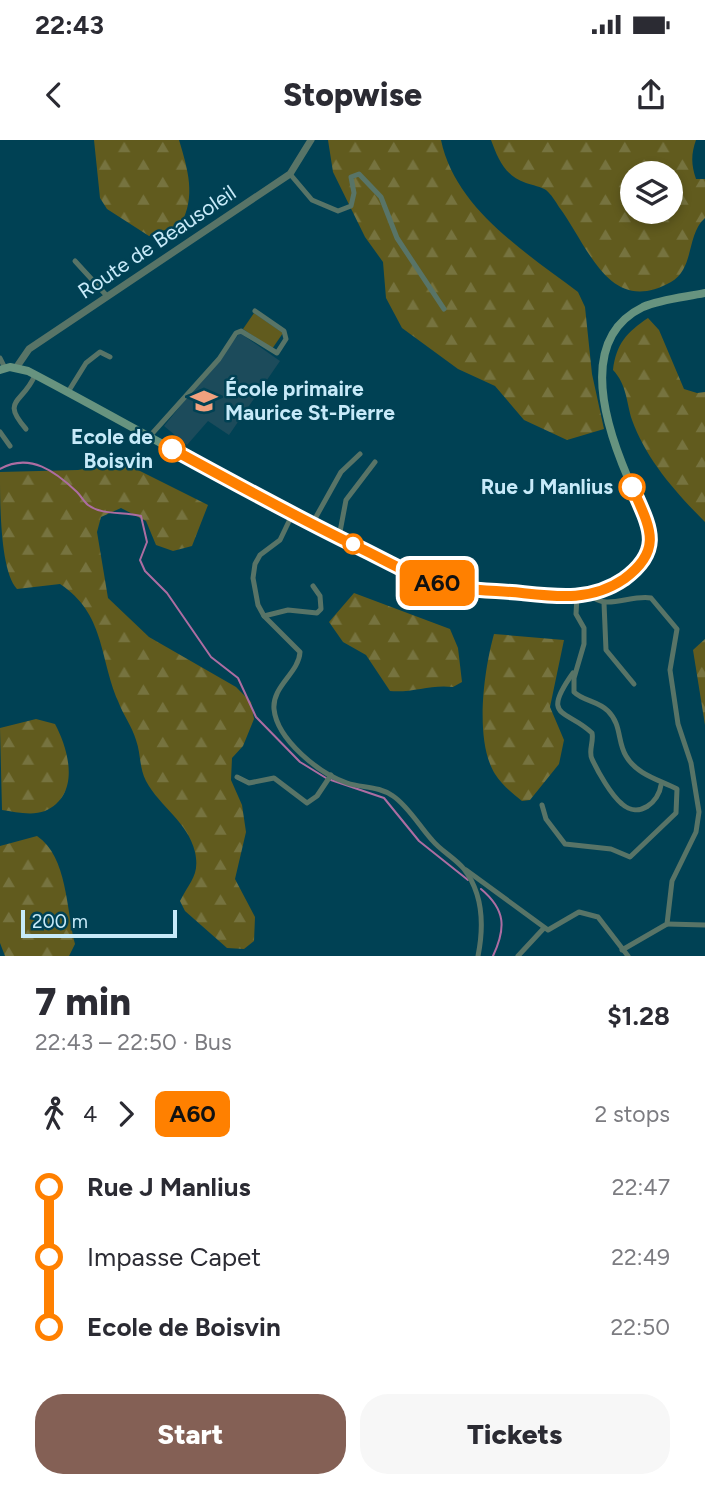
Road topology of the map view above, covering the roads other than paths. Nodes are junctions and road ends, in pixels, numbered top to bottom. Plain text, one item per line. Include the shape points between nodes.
1 (310, 141) edge
2 (290, 174) junction
3 (75, 261) dead end
4 (705, 293) edge
5 (107, 296) junction
6 (444, 309) dead end
7 (255, 311) dead end
8 (110, 357) dead end
9 (0, 358) edge
10 (16, 368) junction
11 (2, 369) edge
12 (35, 375) junction
13 (68, 392) junction
14 (26, 429) dead end
15 (0, 432) edge
16 (149, 437) junction
17 (10, 446) dead end
18 (360, 454) dead end
19 (375, 462) dead end
20 (292, 515) junction
21 (312, 524) junction
22 (339, 537) junction
23 (313, 586) dead end
24 (591, 595) junction
25 (577, 596) junction
26 (604, 603) junction
27 (264, 616) junction
28 (577, 668) junction
29 (634, 684) dead end
30 (331, 775) junction
31 (237, 777) dead end
32 (662, 785) junction
33 (542, 805) dead end
34 (463, 868) junction
35 (667, 924) junction
36 (705, 925) edge
37 (544, 928) junction
38 (622, 950) junction
39 (478, 956) edge
40 (518, 956) edge
41 (628, 956) edge

1 - 2 street, Route de Beausoleil
2 - 5 street, Route de Beausoleil
2 - 6 street via 312,200 338,211 351,206 351,177 359,174 381,197 397,238
3 - 5 street
4 - 24 main road via 643,307 619,324 607,344 603,397 608,426 651,538 646,557 635,570 607,591
5 - 10 street, Route de Beausoleil via 29,349
7 - 16 street via 284,331 286,339 277,353 240,331 236,333 219,359
8 - 13 street via 100,352 86,363
9 - 11 street
10 - 11 main road
10 - 12 main road
12 - 13 main road
12 - 14 street via 29,390 12,407
13 - 16 main road
15 - 17 street
16 - 20 main road
18 - 21 street via 341,471
19 - 22 street via 346,500
20 - 21 main road
20 - 27 street via 280,540 255,564 253,578
21 - 22 main road
22 - 25 main road via 430,581 453,587
23 - 27 street via 320,596 317,612 288,610
24 - 25 main road
24 - 26 street
25 - 28 street via 576,614 584,628
26 - 29 street via 606,650
26 - 35 street via 651,598 677,629 670,670 699,813 696,832 672,881
27 - 30 street via 301,656 279,689 274,702 276,716 294,747
28 - 32 street via 574,692 607,710 620,728 626,757
28 - 32 street via 560,691 559,708 567,719 592,733 591,758 621,803 648,807 657,800
30 - 31 street via 307,803 274,778 249,783
30 - 34 street via 394,796 434,843
32 - 33 street via 677,789 676,813 630,857 611,849 565,844 546,819
34 - 37 street
34 - 39 street via 481,911
35 - 36 street
35 - 38 street
37 - 38 street via 553,930 579,912 590,913 607,927
37 - 40 street
38 - 41 street

